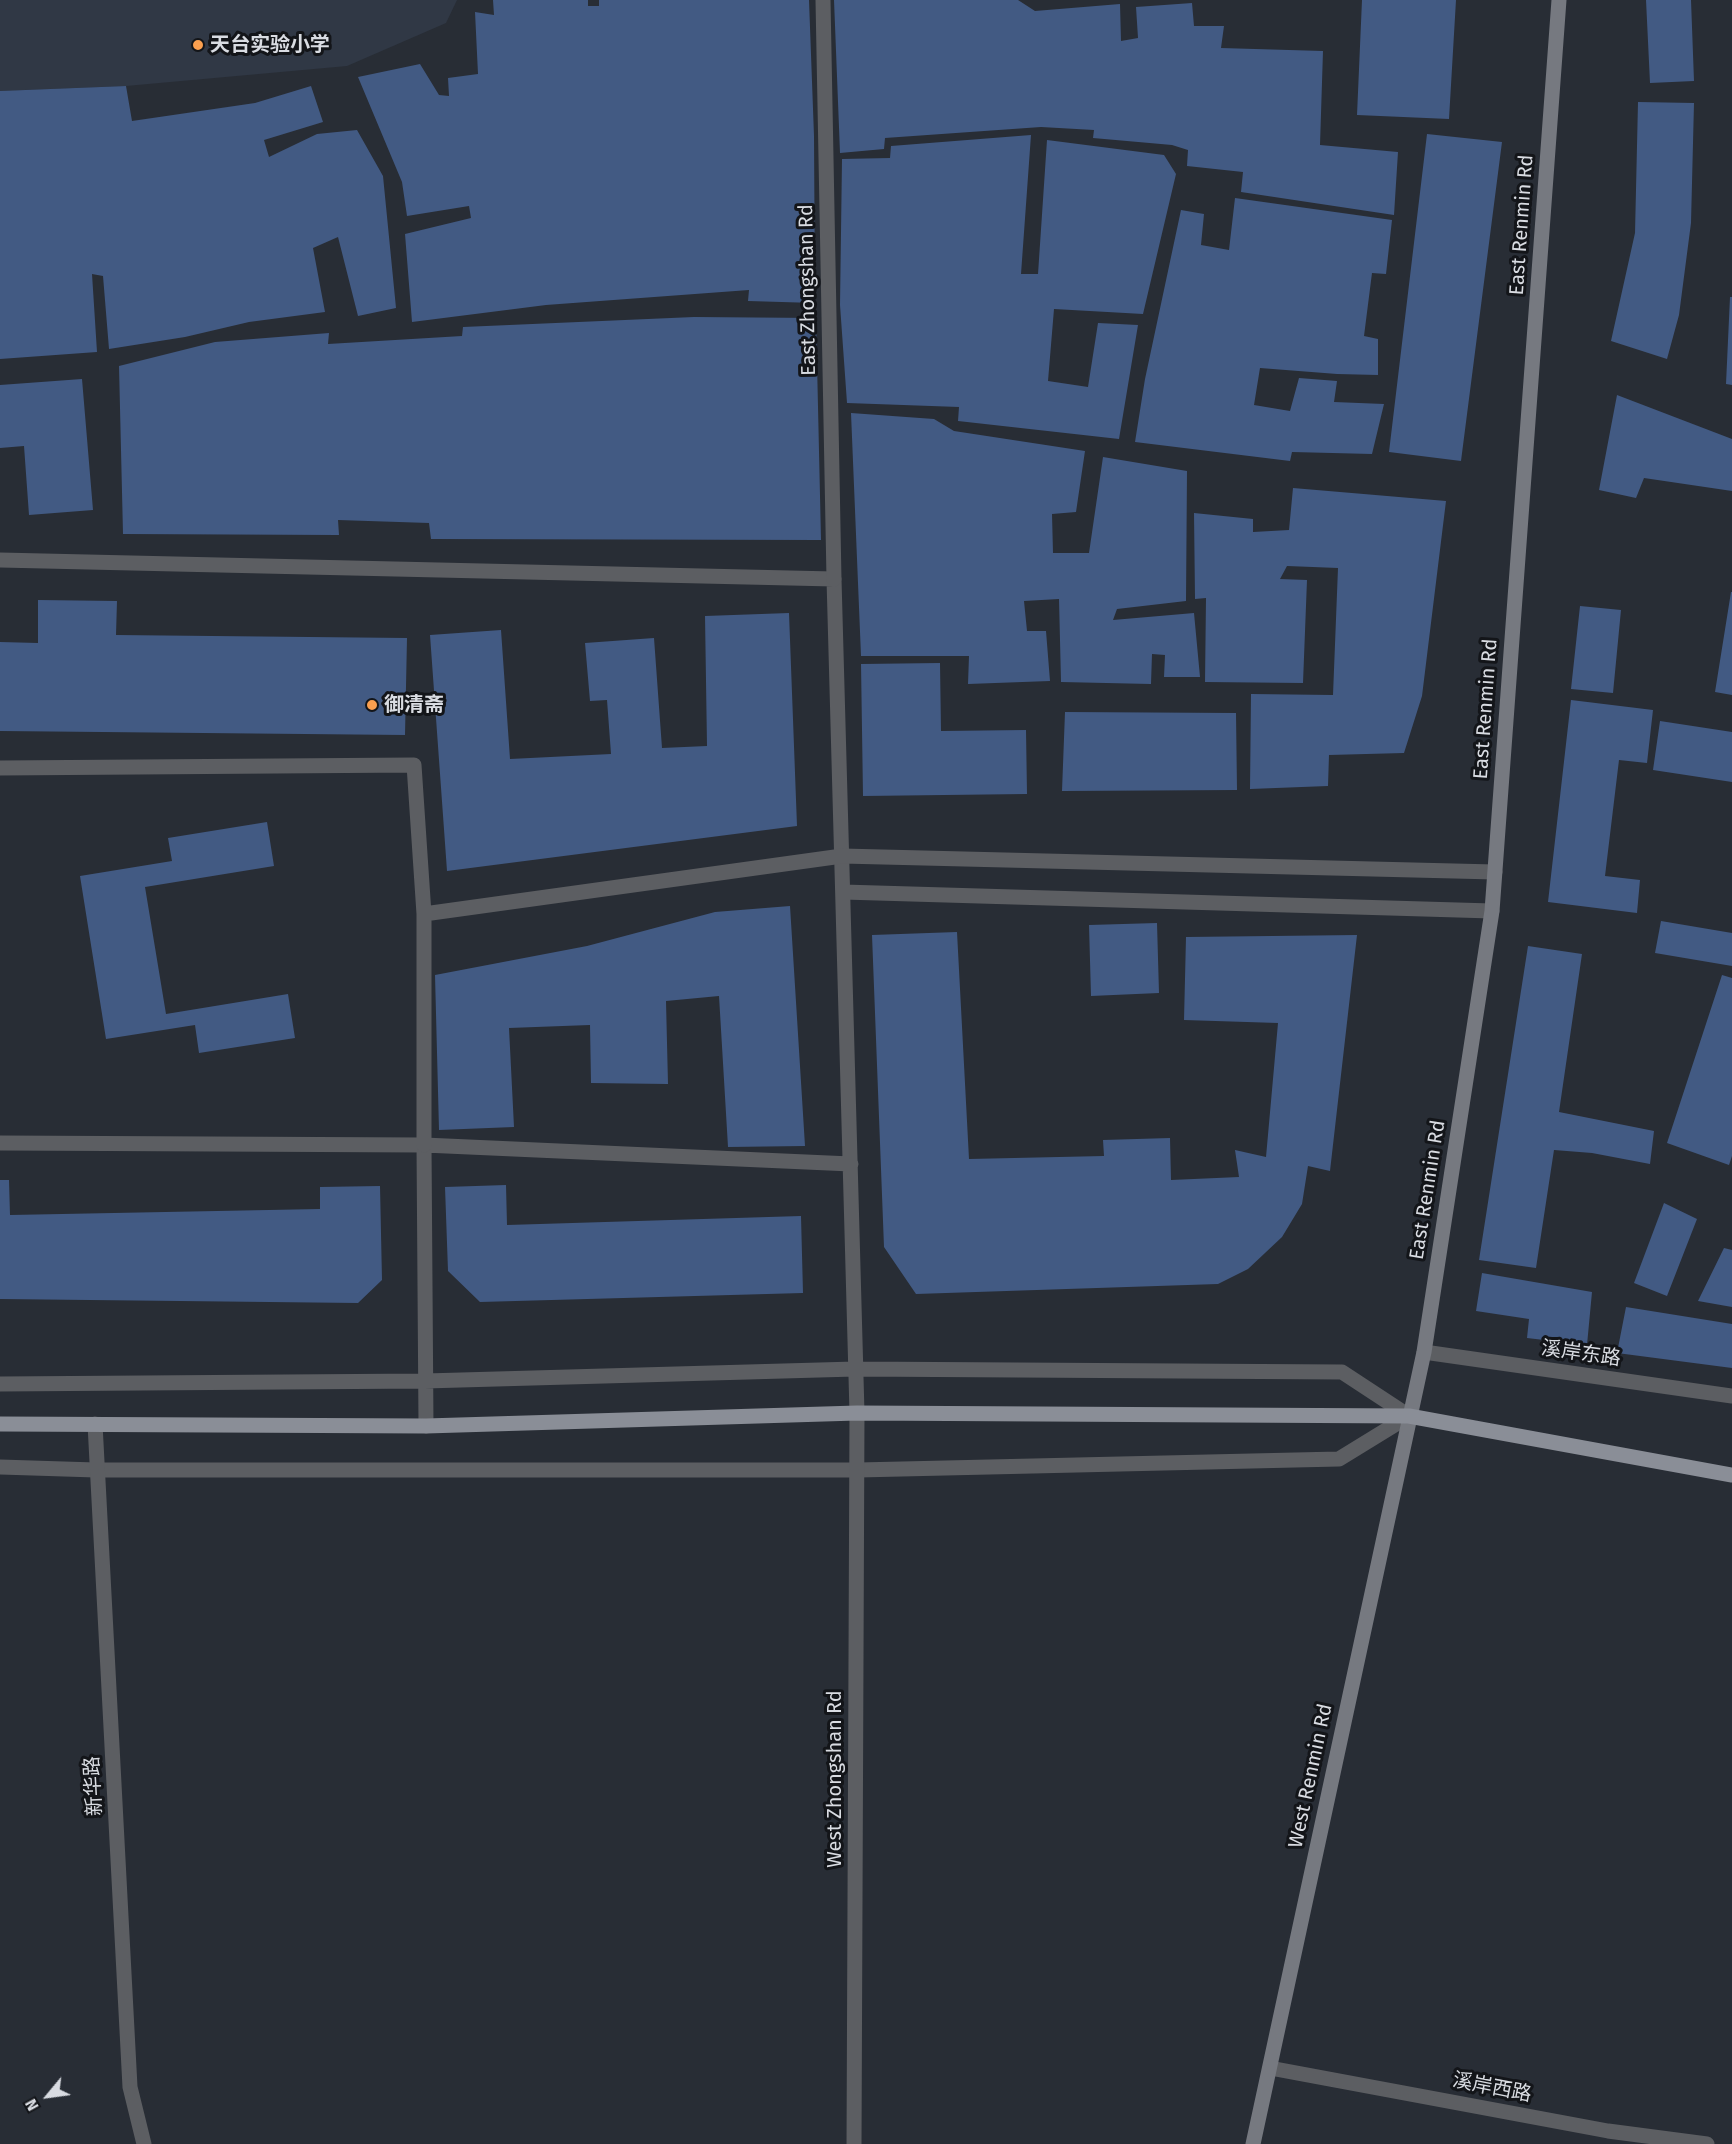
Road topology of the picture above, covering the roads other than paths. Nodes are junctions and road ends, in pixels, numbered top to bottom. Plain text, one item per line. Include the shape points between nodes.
1 (823, 0) edge
2 (1560, 0) edge
3 (0, 560) edge
4 (834, 579) junction
5 (0, 768) edge
6 (842, 856) junction
7 (1495, 872) junction
8 (843, 892) junction
9 (1492, 911) junction
10 (424, 914) junction
11 (0, 1143) edge
12 (423, 1145) junction
13 (851, 1164) junction
14 (1424, 1352) junction
15 (855, 1369) junction
16 (425, 1381) junction
17 (0, 1384) edge
18 (1732, 1396) edge
19 (857, 1413) junction
20 (1409, 1416) junction
21 (0, 1424) edge
22 (95, 1424) junction
23 (426, 1426) junction
24 (0, 1467) edge
25 (96, 1470) junction
26 (858, 1470) junction
27 (1732, 1474) edge
28 (1270, 2068) junction
29 (144, 2144) edge
30 (854, 2144) edge
31 (1253, 2144) edge
32 (1707, 2144) edge

1 - 4 street, East Zhongshan Rd
2 - 7 main road, East Renmin Rd
3 - 4 street
4 - 6 street, East Zhongshan Rd
5 - 10 street via 414,765
6 - 7 street
6 - 8 street, East Zhongshan Rd
6 - 10 street
7 - 9 main road, East Renmin Rd
8 - 9 street
8 - 13 street, West Zhongshan Rd
9 - 14 main road, East Renmin Rd
10 - 12 street
11 - 12 street
12 - 13 street
12 - 16 street
13 - 15 street, West Zhongshan Rd
14 - 18 street, 溪岸东路
14 - 20 main road, East Renmin Rd
15 - 16 street
15 - 19 street, West Zhongshan Rd
15 - 20 street via 1342,1372
16 - 17 street
16 - 23 street
19 - 20 main road
19 - 23 main road
19 - 26 street, West Zhongshan Rd
20 - 26 street via 1339,1459
20 - 27 main road
20 - 28 main road, West Renmin Rd
21 - 22 main road
22 - 23 main road
22 - 25 street, 新华路
24 - 25 street
25 - 26 street
25 - 29 street, 新华路 via 130,2087
26 - 30 street, West Zhongshan Rd
28 - 31 main road, West Renmin Rd
28 - 32 street, 溪岸西路 via 1608,2131

